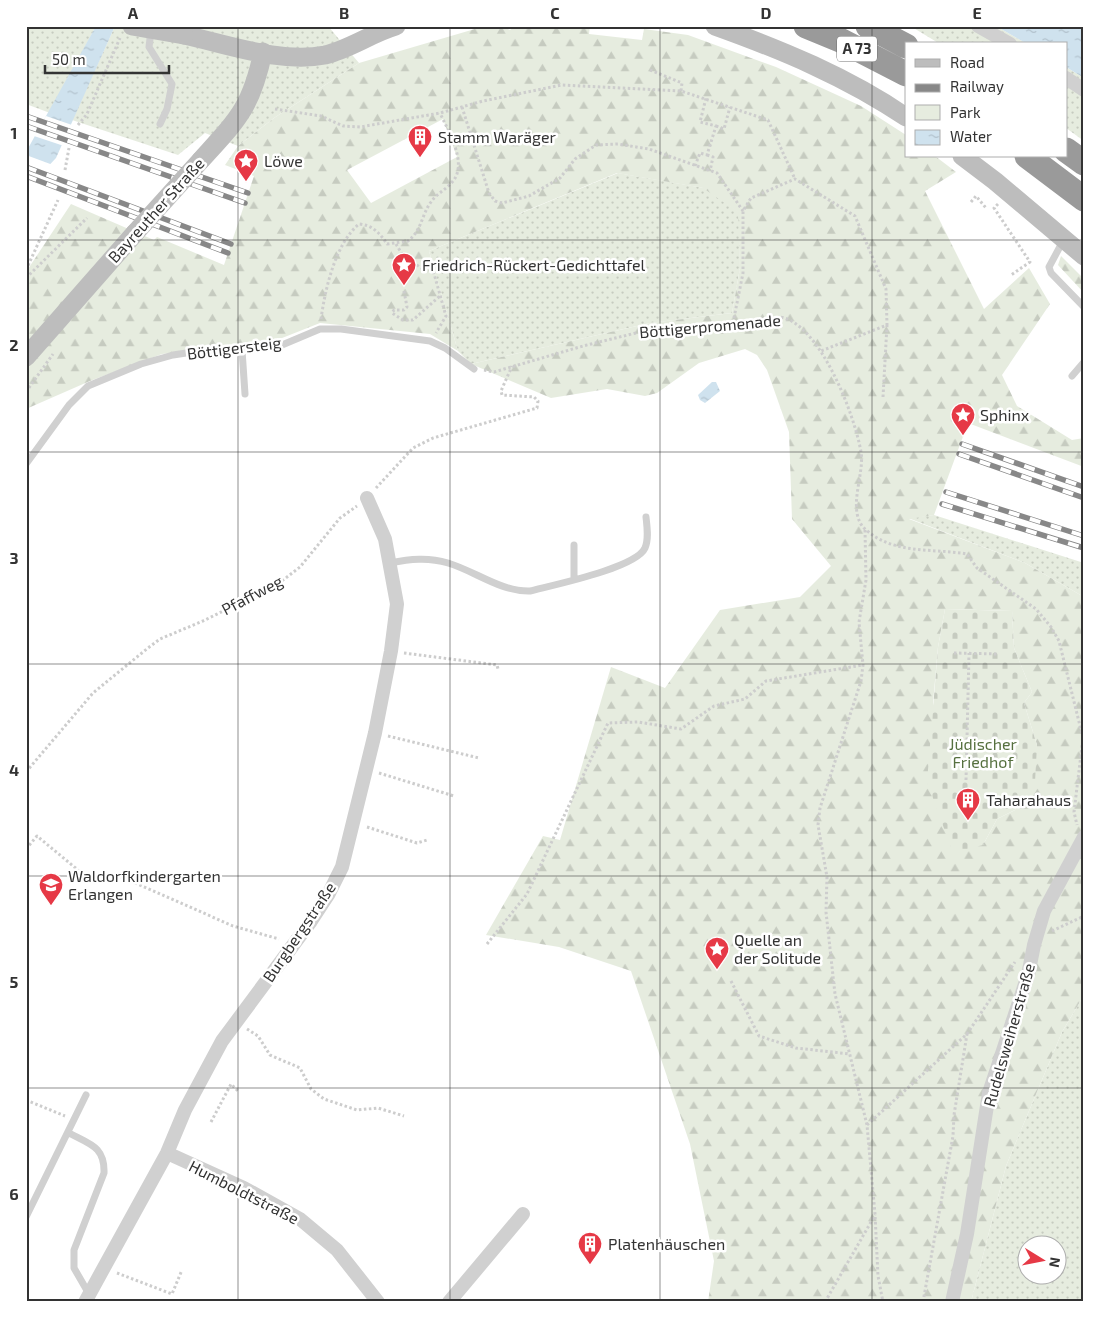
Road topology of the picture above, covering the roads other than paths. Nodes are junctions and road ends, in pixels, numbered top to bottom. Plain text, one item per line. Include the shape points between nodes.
1 (153, 26) edge
2 (396, 26) edge
3 (715, 26) edge
4 (806, 26) edge
5 (868, 26) edge
6 (978, 26) edge
7 (126, 32) edge
8 (1006, 42) edge
9 (905, 45) edge
10 (263, 52) junction
11 (905, 73) edge
12 (1068, 79) edge
13 (1084, 90) edge
14 (905, 116) edge
15 (160, 124) dead end
16 (1068, 151) edge
17 (964, 158) edge
18 (1031, 158) edge
19 (1084, 163) edge
20 (1084, 199) edge
21 (1064, 238) junction
22 (1084, 256) edge
23 (1084, 307) edge
24 (242, 350) junction
25 (26, 357) edge
26 (1084, 362) edge
27 (474, 368) road end
28 (1072, 376) dead end
29 (245, 394) dead end
30 (26, 464) edge
31 (367, 498) road end
32 (646, 517) dead end
33 (574, 545) dead end
34 (390, 563) junction
35 (574, 578) junction
36 (1082, 838) edge
37 (86, 1095) dead end
38 (68, 1133) junction
39 (166, 1153) junction
40 (523, 1214) dead end
41 (26, 1217) edge
42 (87, 1298) edge
43 (378, 1302) edge
44 (449, 1302) edge
45 (952, 1302) edge

1 - 15 lane via 149,47 172,84
2 - 10 main road via 325,54 298,57
3 - 14 main road via 782,50 838,76
4 - 11 highway, A 73
5 - 9 highway, A 73
6 - 8 street
7 - 10 main road, bridge via 184,35
10 - 25 main road, Bayreuther Straße, bridge via 252,95 237,120
12 - 13 street
16 - 19 highway
17 - 21 main road
18 - 20 highway
21 - 22 main road
21 - 23 lane via 1049,267
24 - 27 lane, Böttigersteig via 282,345 320,329 362,330 430,341
24 - 29 lane
24 - 30 lane, Böttigersteig via 206,350 173,356 140,364 88,386
26 - 28 lane
31 - 34 street, Burgbergstraße via 385,539
32 - 35 lane via 646,547 640,555 622,565
33 - 35 lane
34 - 35 lane via 421,558 448,563 520,592
34 - 39 street, Burgbergstraße via 397,604 391,651 375,733 342,867 328,895 217,1050
36 - 45 street, Rudelsweiherstraße via 1044,912 1028,975 989,1093 967,1234
37 - 38 lane
38 - 41 lane
38 - 42 lane via 99,1149 104,1160 104,1173 74,1250 74,1268
39 - 42 street, Burgbergstraße
39 - 43 street, Humboldtstraße via 244,1188 300,1218 337,1250
40 - 44 street

